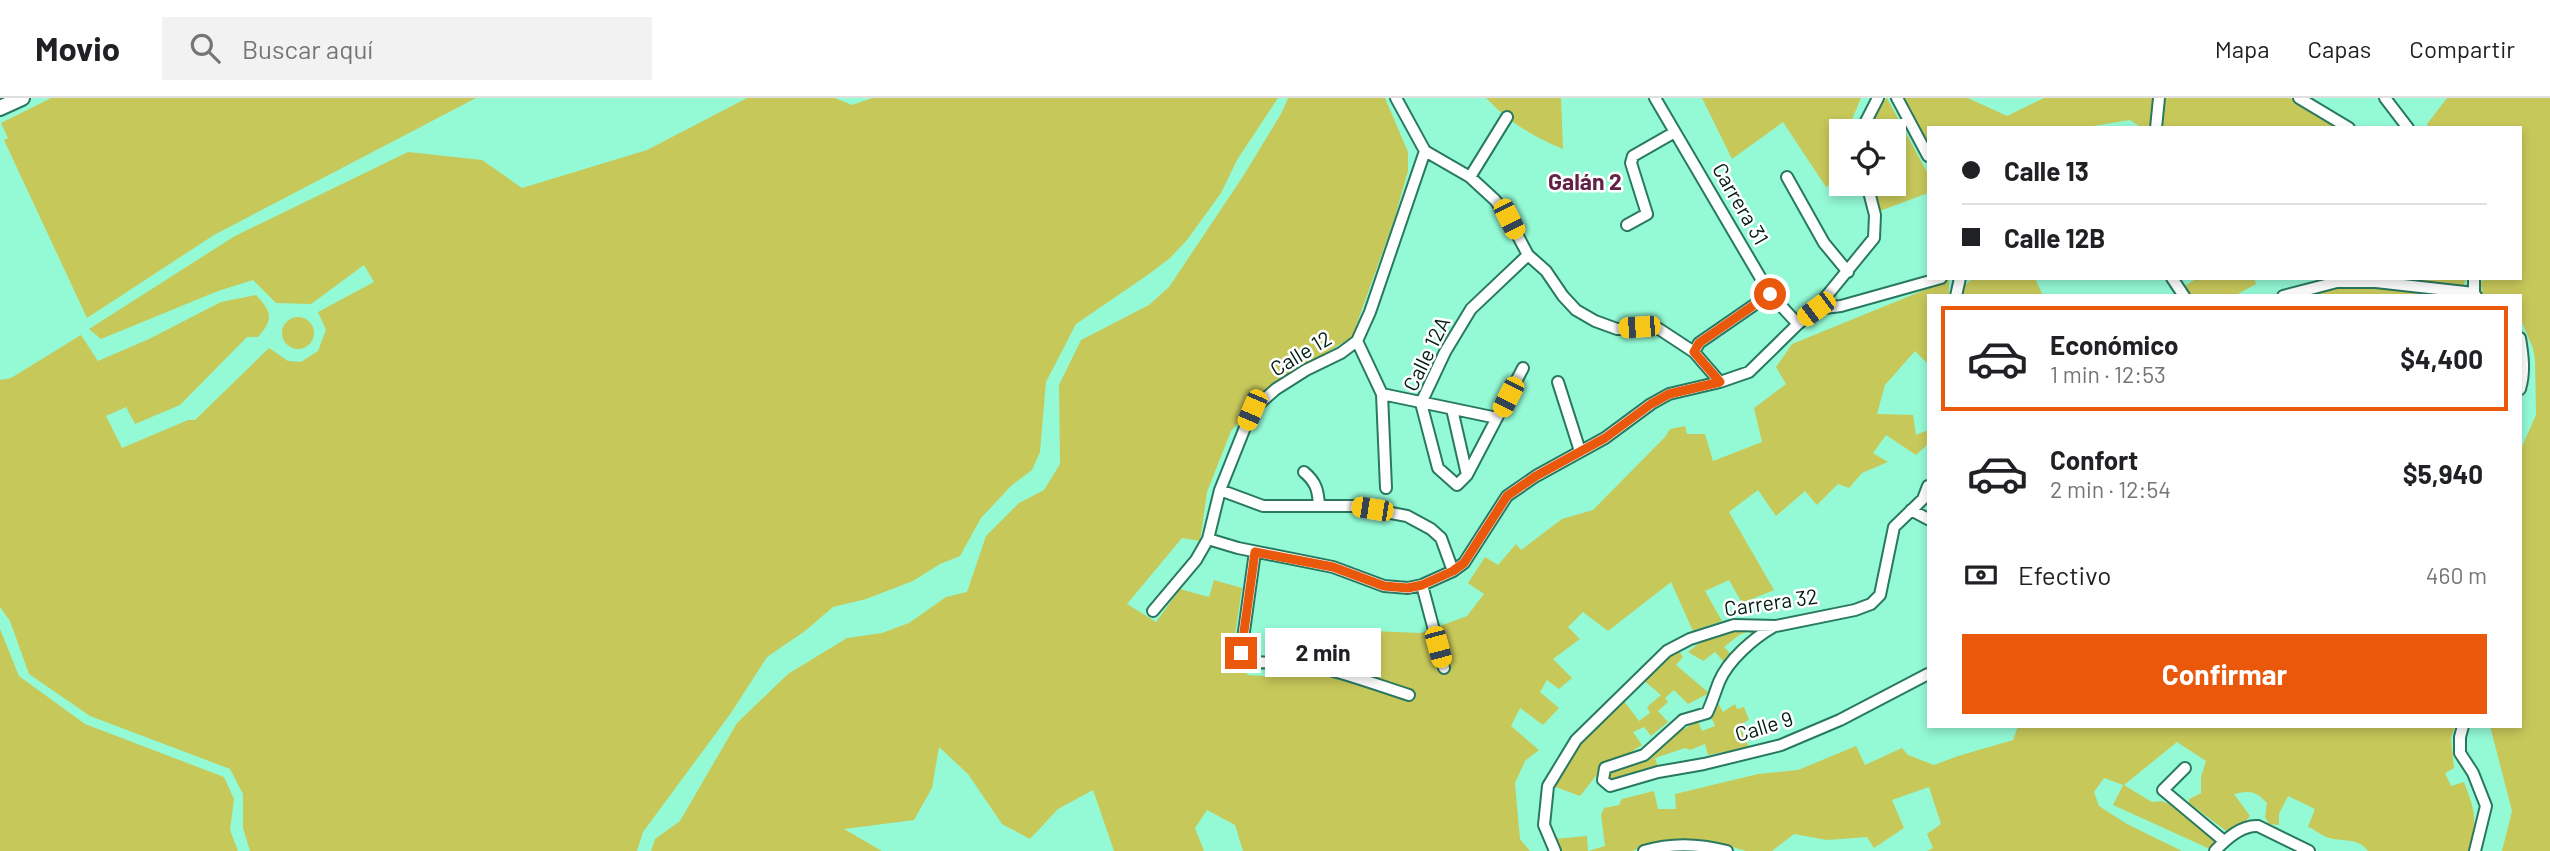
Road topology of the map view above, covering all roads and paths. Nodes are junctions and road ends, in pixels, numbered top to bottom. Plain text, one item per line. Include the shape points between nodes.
1 (1398, 98) edge
2 (1655, 98) edge
3 (1878, 98) edge
4 (1897, 98) edge
5 (2159, 98) edge
6 (2300, 98) edge
7 (2385, 98) edge
8 (1507, 117) dead end
9 (1867, 119) edge
10 (2157, 126) edge
11 (2346, 126) edge
12 (2406, 126) edge
13 (1675, 132) junction
14 (1425, 151) junction
15 (1927, 154) edge
16 (1470, 177) junction
17 (1787, 177) dead end
18 (1870, 196) edge
19 (1827, 221) dead end
20 (1627, 225) dead end
21 (1815, 226) junction
22 (1528, 255) junction
23 (1848, 272) junction
24 (1934, 280) edge
25 (2361, 280) edge
26 (1770, 294) junction
27 (2291, 294) edge
28 (2467, 294) edge
29 (1816, 309) junction
30 (1798, 324) junction
31 (1357, 341) junction
32 (2522, 351) edge
33 (1694, 352) junction
34 (1523, 368) dead end
35 (1558, 382) dead end
36 (1720, 382) junction
37 (2522, 383) edge
38 (1382, 394) junction
39 (1421, 403) junction
40 (1451, 409) junction
41 (1497, 418) junction
42 (1580, 451) junction
43 (1304, 472) dead end
44 (1467, 475) junction
45 (1386, 488) dead end
46 (1220, 489) junction
47 (1927, 489) edge
48 (1319, 505) junction
49 (1911, 510) junction
50 (1927, 518) edge
51 (1208, 539) junction
52 (1255, 552) junction
53 (1453, 571) junction
54 (1422, 585) junction
55 (1153, 611) dead end
56 (1776, 626) junction
57 (1444, 668) dead end
58 (1927, 675) edge
59 (1409, 695) dead end
60 (2462, 728) edge
61 (2185, 768) dead end
62 (2224, 841) junction
63 (1555, 851) edge
64 (1644, 851) edge
65 (1727, 851) edge
66 (2215, 851) edge
67 (2309, 851) edge
68 (2475, 851) edge

1 - 14 street
2 - 13 street, Carrera 31
3 - 9 street
4 - 15 street
5 - 10 street
6 - 11 street
7 - 12 street
8 - 16 street
13 - 20 street via 1633,156 1631,163 1647,214
13 - 26 street, Carrera 31
14 - 16 street
14 - 31 street, Calle 12
16 - 22 street via 1495,200
17 - 21 street
18 - 23 street via 1874,238
19 - 21 street
21 - 23 street
22 - 33 street via 1576,310 1617,329 1659,329
22 - 39 street, Calle 12A via 1471,309 1444,352
23 - 29 street
24 - 29 street
25 - 27 street
25 - 28 street
26 - 30 street, Carrera 31
26 - 33 street via 1699,343
29 - 30 street
30 - 36 street via 1749,372
31 - 38 street
31 - 46 street, Calle 12 via 1276,389 1252,410
32 - 37 street
33 - 36 street
34 - 41 street
35 - 42 street
36 - 42 street via 1669,394
38 - 39 street
38 - 45 street
39 - 40 street
39 - 44 street, Calle 12A via 1438,468 1457,485
40 - 41 street
40 - 44 street
41 - 44 street
42 - 53 street via 1507,496 1464,563
43 - 48 street via 1318,490
46 - 48 street via 1263,506
46 - 51 street, Calle 12
47 - 49 street, Carrera 32
48 - 53 street via 1407,516 1441,538
49 - 50 street
49 - 56 street, Carrera 32 via 1894,527 1880,596 1871,604
51 - 52 street
51 - 55 street, Calle 12
52 - 54 street via 1333,567 1384,586
52 - 59 street via 1242,660 1299,663
53 - 54 street
54 - 57 street
56 - 58 street, Calle 9 via 1737,657 1719,680 1707,713 1683,720 1644,755 1605,768 1603,780 1610,786 1781,745
56 - 63 street, Carrera 32 via 1734,625 1667,651 1576,740 1548,786 1544,825
60 - 68 street via 2460,753 2486,806
61 - 62 street via 2163,790
62 - 66 street
62 - 67 street via 2258,826
64 - 65 street via 1662,845

